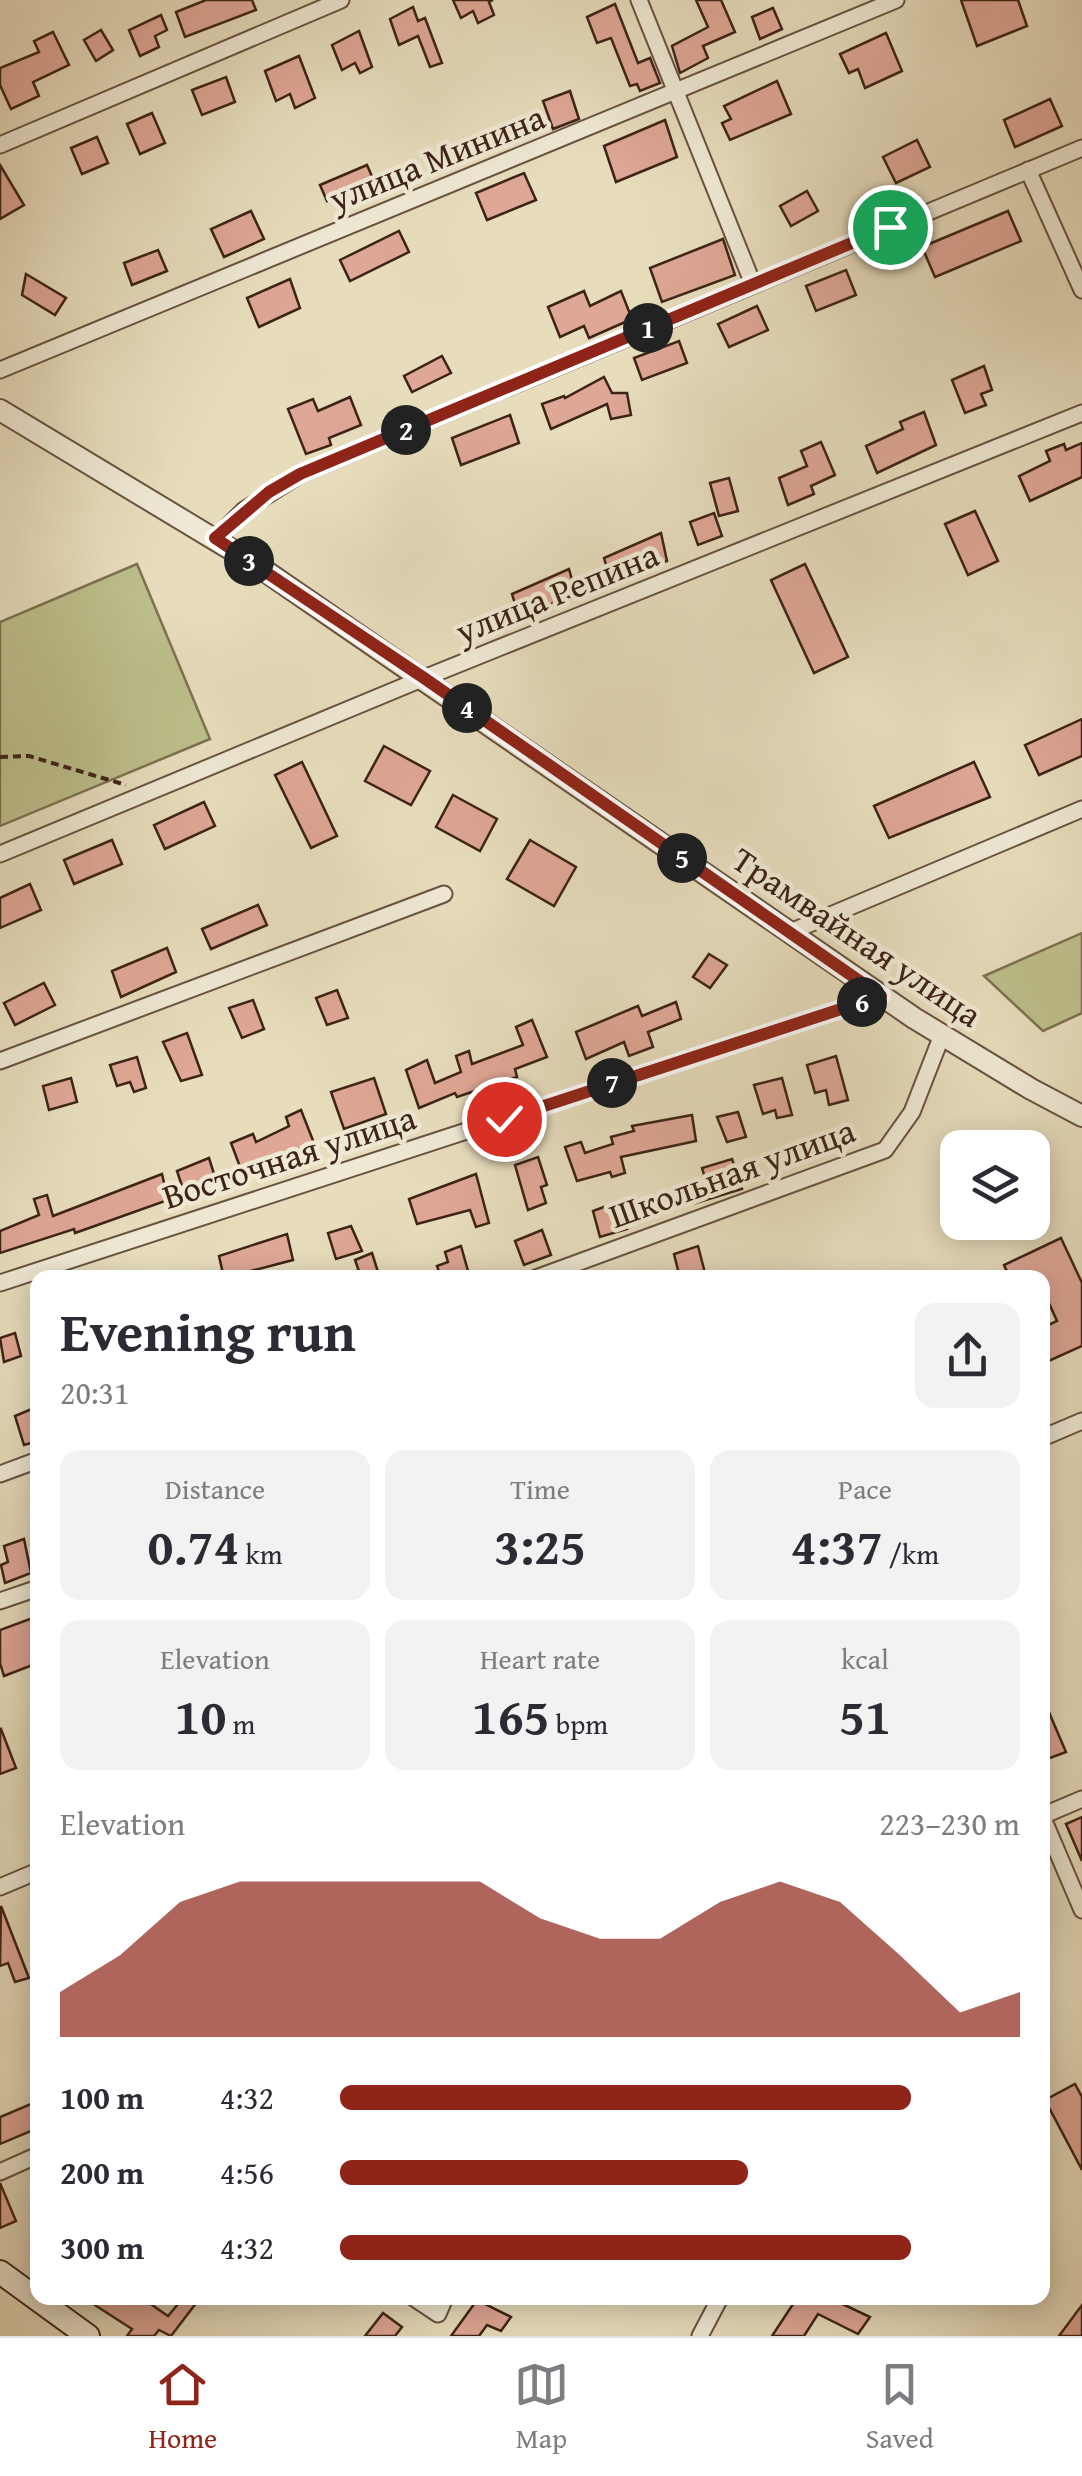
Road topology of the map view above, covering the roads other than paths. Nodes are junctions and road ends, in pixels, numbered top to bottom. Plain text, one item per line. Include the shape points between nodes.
1 (342, 0) edge
2 (639, 0) edge
3 (896, 0) edge
4 (678, 92) junction
5 (0, 145) edge
6 (1082, 148) edge
7 (1028, 170) junction
8 (753, 284) junction
9 (1082, 290) edge
10 (0, 370) edge
11 (0, 410) edge
12 (1082, 413) edge
13 (215, 538) junction
14 (424, 678) junction
15 (1082, 810) edge
16 (0, 854) edge
17 (444, 894) dead end
18 (788, 933) junction
19 (881, 996) junction
20 (942, 1035) junction
21 (0, 1060) edge
22 (1082, 1116) edge
23 (40, 1270) edge
24 (558, 1270) edge
25 (30, 1273) edge
26 (0, 1283) edge
27 (1082, 1422) edge
28 (1050, 1435) edge
29 (30, 1463) edge
30 (0, 1474) edge
31 (30, 1591) edge
32 (0, 1601) edge
33 (1082, 1800) edge
34 (1050, 1813) edge
35 (1050, 1835) edge
36 (30, 1874) edge
37 (0, 1887) edge
38 (1082, 1910) edge
39 (30, 2159) edge
40 (0, 2172) edge
41 (0, 2272) edge
42 (30, 2294) edge
43 (45, 2305) edge
44 (424, 2305) edge
45 (442, 2305) edge
46 (716, 2305) edge
47 (88, 2336) edge
48 (700, 2336) edge

1 - 5 street
2 - 4 street
3 - 4 street, улица Минина
4 - 8 street
4 - 10 street, улица Минина
6 - 7 street
7 - 8 street
7 - 9 street
8 - 13 street via 300,474
11 - 13 street, Трамвайная улица
12 - 14 street, улица Репина
13 - 14 street, Трамвайная улица
14 - 16 street, улица Репина
14 - 18 street, Трамвайная улица
15 - 18 street
17 - 21 street
18 - 19 street, Трамвайная улица
19 - 20 street, Трамвайная улица
19 - 23 street, Восточная улица
20 - 22 street, Трамвайная улица
20 - 24 street, Школьная улица via 912,1112 885,1150
25 - 26 street, Восточная улица
27 - 28 street
29 - 30 street
31 - 32 street
33 - 34 street
35 - 38 street
36 - 37 street
39 - 40 street
41 - 42 main road
43 - 47 main road
44 - 45 street via 438,2314
46 - 48 street

